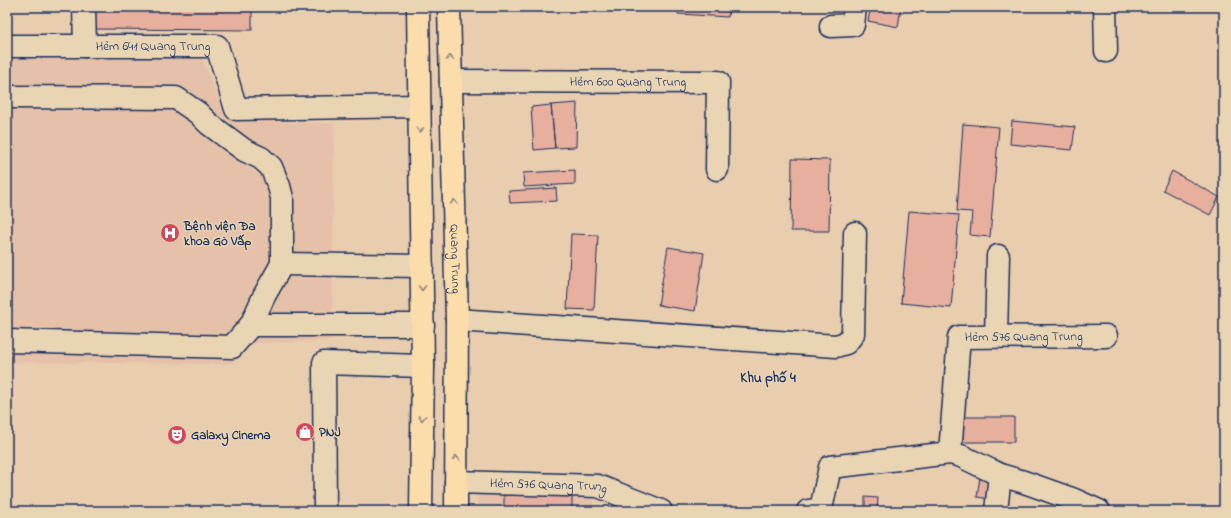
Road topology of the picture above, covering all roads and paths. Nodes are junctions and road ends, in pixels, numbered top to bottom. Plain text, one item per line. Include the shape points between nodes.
1 (84, 7) edge
2 (418, 7) edge
3 (449, 7) edge
4 (855, 7) edge
5 (1105, 7) edge
6 (831, 26) dead end
7 (7, 46) edge
8 (85, 46) junction
9 (1106, 51) dead end
10 (451, 80) junction
11 (7, 96) edge
12 (419, 106) junction
13 (717, 169) dead end
14 (855, 233) dead end
15 (998, 256) dead end
16 (282, 264) junction
17 (422, 266) junction
18 (457, 320) junction
19 (423, 322) junction
20 (250, 326) junction
21 (996, 336) junction
22 (1106, 336) dead end
23 (7, 341) edge
24 (423, 366) junction
25 (950, 453) junction
26 (1000, 475) junction
27 (456, 482) junction
28 (817, 510) edge
29 (325, 511) edge
30 (421, 511) edge
31 (456, 511) edge
32 (661, 511) edge
33 (996, 511) edge
34 (1099, 511) edge

1 - 8 street
2 - 12 main road
10 -> 3 main road, Quang Trung
4 - 6 street via 852,25
5 - 9 street
7 - 8 street, Hẻm 641 Quang Trung
8 - 12 street, Hẻm 641 Quang Trung via 217,46 236,109
10 - 13 street, Hẻm 600 Quang Trung via 718,82
18 -> 10 main road, Quang Trung
11 - 16 street via 176,98 244,150 261,158 271,168 282,198
12 -> 17 main road
14 - 18 street via 853,334 846,342 836,346
15 - 21 street
16 - 17 street
16 - 20 street
17 -> 19 main road
18 - 19 main road
27 -> 18 main road, Quang Trung
19 - 20 street
19 - 24 main road
20 - 23 street via 232,347
21 - 22 street, Hẻm 576 Quang Trung
21 - 25 street, Hẻm 576 Quang Trung via 959,337
24 - 29 street via 324,363
24 -> 30 main road
25 - 26 street
25 - 28 street via 830,467
26 - 33 street
26 - 34 street via 1072,499
27 - 31 main road, Quang Trung
27 - 32 street, Hẻm 576 Quang Trung via 598,486

